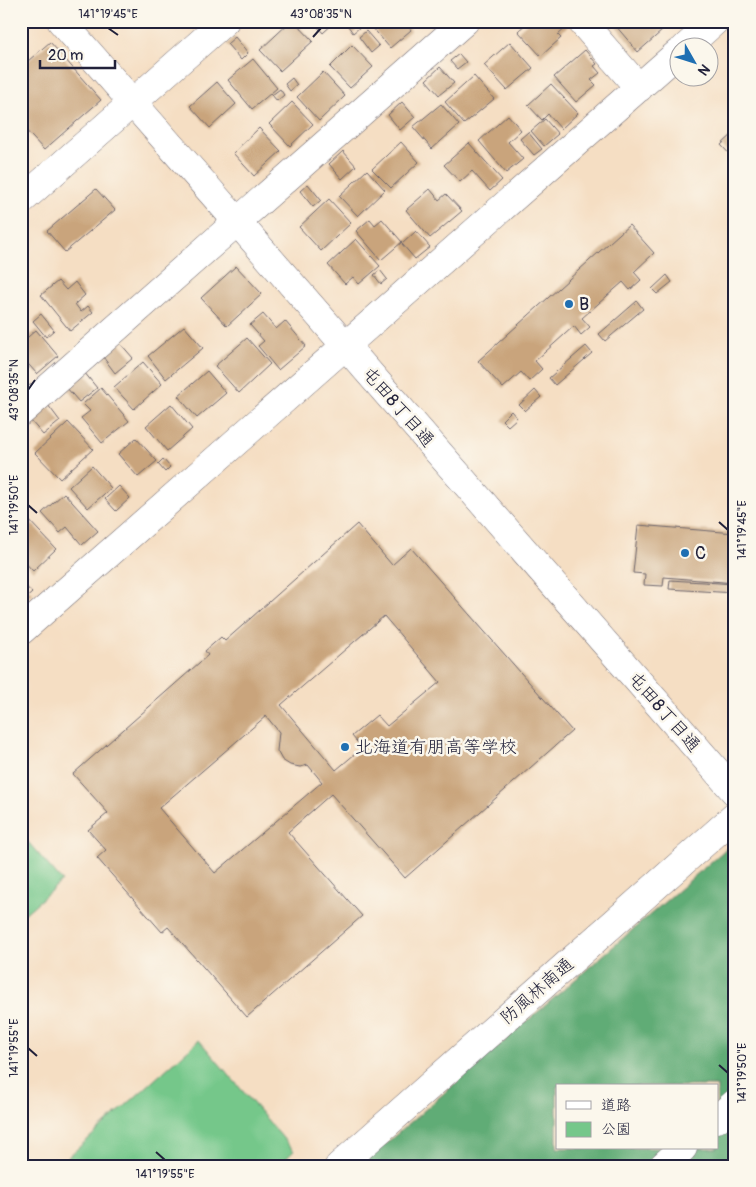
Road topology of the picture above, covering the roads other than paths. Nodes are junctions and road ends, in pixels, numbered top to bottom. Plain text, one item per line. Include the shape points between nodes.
1 (61, 21) edge
2 (225, 21) edge
3 (465, 21) edge
4 (581, 21) edge
5 (715, 21) edge
6 (696, 38) edge
7 (668, 62) edge
8 (639, 88) junction
9 (133, 102) junction
10 (21, 201) edge
11 (238, 221) junction
12 (346, 348) junction
13 (21, 412) edge
14 (21, 631) edge
15 (735, 792) edge
16 (735, 816) edge
17 (735, 1103) edge
18 (718, 1118) edge
19 (682, 1150) edge
20 (340, 1166) edge
21 (664, 1166) edge

1 - 9 street, 屯田8丁目通
2 - 9 street
3 - 11 street
4 - 8 street
5 - 6 street
7 - 8 street
8 - 12 street
9 - 10 street
9 - 11 street, 屯田8丁目通
11 - 12 street, 屯田8丁目通
11 - 13 street
12 - 14 street
12 - 15 street, 屯田8丁目通
16 - 20 street, 防風林南通
17 - 18 street
19 - 21 street

